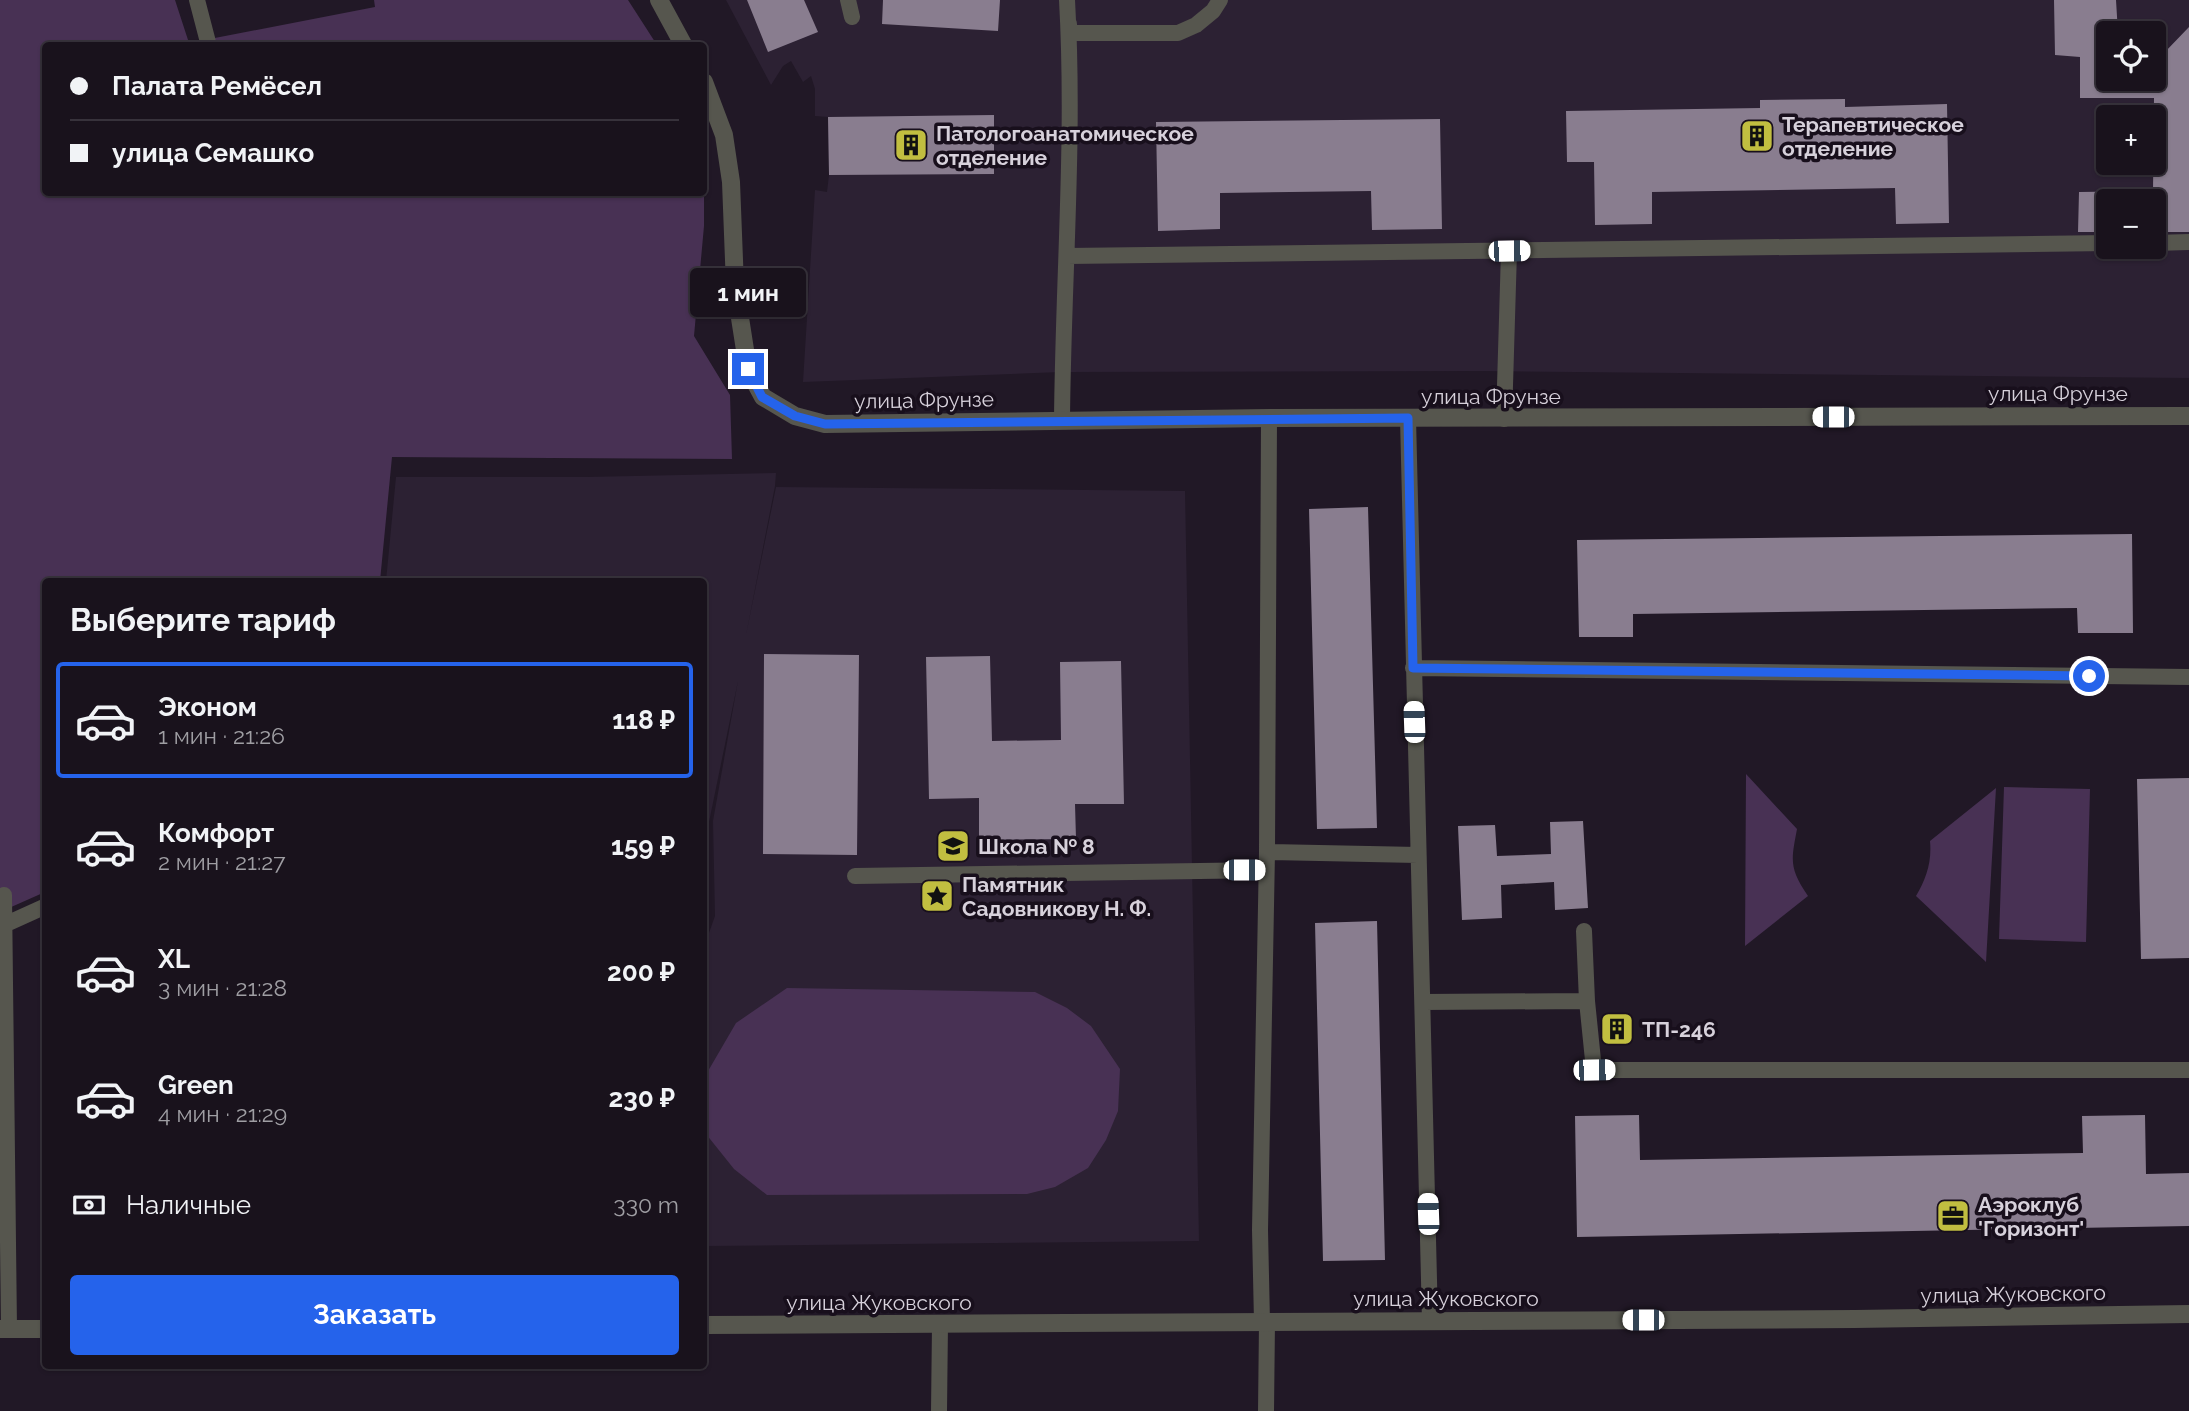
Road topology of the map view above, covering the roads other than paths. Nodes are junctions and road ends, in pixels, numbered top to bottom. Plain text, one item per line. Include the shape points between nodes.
1 (197, 0) edge
2 (659, 0) edge
3 (848, 0) edge
4 (1220, 0) edge
5 (1068, 7) edge
6 (852, 17) dead end
7 (208, 42) edge
8 (682, 42) edge
9 (707, 90) edge
10 (2189, 242) edge
11 (2096, 243) edge
12 (2166, 243) edge
13 (1509, 251) junction
14 (1067, 256) junction
15 (2189, 416) edge
16 (1269, 418) junction
17 (1408, 418) junction
18 (1504, 419) junction
19 (1062, 421) junction
20 (1413, 668) junction
21 (2189, 677) edge
22 (1267, 852) junction
23 (1418, 855) junction
24 (1266, 870) junction
25 (855, 876) dead end
26 (4, 895) dead end
27 (42, 908) edge
28 (4, 925) junction
29 (1584, 931) dead end
30 (1587, 1001) junction
31 (1423, 1002) junction
32 (2189, 1070) edge
33 (2189, 1314) edge
34 (1430, 1321) junction
35 (1264, 1322) junction
36 (940, 1324) junction
37 (707, 1325) edge
38 (4, 1329) edge
39 (42, 1329) edge
40 (939, 1411) edge
41 (1266, 1411) edge

1 - 7 lane
2 - 8 street
3 - 6 lane
4 - 5 lane via 1196,25 1178,33 1069,33
5 - 14 lane
9 - 19 street, улица Фрунзе via 724,135 731,182 735,286 748,369 762,397 795,416 825,424
10 - 12 lane
11 - 13 lane
13 - 14 lane
13 - 18 lane
14 - 19 lane
15 - 18 street, улица Фрунзе
16 - 17 street, улица Фрунзе
16 - 19 street, улица Фрунзе
16 - 22 lane
17 - 18 street, улица Фрунзе
17 - 20 lane
20 - 21 lane
20 - 23 lane
22 - 23 lane
22 - 24 lane
23 - 31 lane
24 - 25 lane
24 - 35 lane via 1260,1230
26 - 28 lane
27 - 28 lane
28 - 38 lane
29 - 30 lane
30 - 31 lane
30 - 32 lane via 1594,1070
31 - 34 lane
33 - 34 street, улица Жуковского
34 - 35 street, улица Жуковского
35 - 36 street, улица Жуковского
35 - 41 lane
36 - 37 street, улица Жуковского
36 - 40 lane
38 - 39 street

